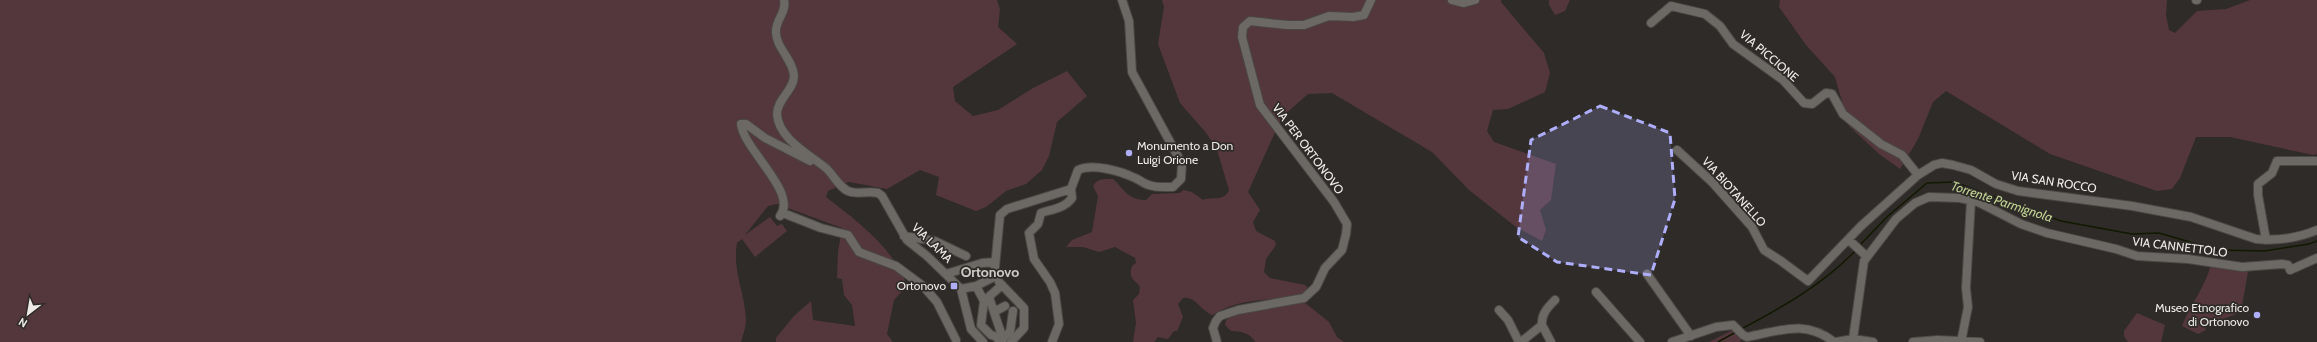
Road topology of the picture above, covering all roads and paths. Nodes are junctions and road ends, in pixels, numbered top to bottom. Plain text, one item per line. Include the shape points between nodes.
1 (784, 0) edge
2 (1122, 0) edge
3 (1371, 0) edge
4 (1452, 0) edge
5 (1475, 0) edge
6 (1652, 22) dead end
7 (1677, 150) dead end
8 (2317, 161) edge
9 (827, 169) junction
10 (1918, 175) junction
11 (1071, 189) junction
12 (1971, 200) junction
13 (2317, 230) edge
14 (904, 236) junction
15 (2266, 240) junction
16 (1850, 242) junction
17 (966, 256) dead end
18 (1865, 256) junction
19 (2317, 258) edge
20 (995, 262) junction
21 (946, 274) junction
22 (1647, 274) dead end
23 (998, 281) junction
24 (1808, 281) joint
25 (976, 286) junction
26 (961, 289) junction
27 (1596, 292) dead end
28 (986, 299) junction
29 (1555, 300) dead end
30 (1005, 306) dead end
31 (1499, 310) dead end
32 (1013, 311) dead end
33 (994, 312) junction
34 (1542, 325) junction
35 (1691, 336) junction
36 (1853, 339) junction
37 (956, 340) dead end
38 (1000, 341) edge
39 (983, 342) edge
40 (1012, 342) edge
41 (1052, 342) edge
42 (1217, 342) edge
43 (1520, 342) edge
44 (1551, 342) edge
45 (1640, 342) edge
46 (1672, 342) edge
47 (1835, 342) edge
48 (1872, 342) edge
49 (1913, 342) edge
50 (1961, 342) edge
51 (1980, 342) edge

1 - 9 street via 786,7 776,30 776,37 790,61 794,76 779,106 778,120 787,135
2 - 11 street via 1129,22 1132,72 1182,164 1181,179 1174,187 1149,186 1134,178 1084,167 1078,170
3 - 42 street, VIA PER ORTONOVO via 1364,15 1353,18 1329,16 1304,25 1250,20 1243,27 1242,36 1260,105 1334,202 1347,224 1342,250 1325,268 1316,287 1304,298 1238,310 1220,316 1213,328
4 - 5 street via 1464,3
6 - 10 street, VIA PICCIONE via 1671,6 1705,14 1720,26 1733,44 1783,80 1804,103 1812,104 1826,93 1832,94 1843,114 1881,144 1902,154
7 - 24 street, VIA BIOTANELLO via 1712,182 1752,227 1764,250
8 - 15 street via 2277,161 2272,173 2258,184
9 - 14 street, VIA LAMA via 850,192 869,191 882,196
9 - 37 street via 765,138 746,124 741,124 750,148 771,172 779,189 784,205 781,215 848,235 859,252 896,266 923,286 937,302
10 - 15 street, VIA SAN ROCCO via 1942,163 1971,170 1996,184 2018,192 2132,206 2191,217 2256,240
10 - 16 street, VIA SAN ROCCO
11 - 20 street via 1008,209 1000,215
11 - 41 street via 1072,198 1069,202 1055,210 1041,213 1038,224 1028,233 1034,259 1055,293 1059,324
12 - 18 street via 1929,197 1915,202 1896,219 1880,242
12 - 19 street, VIA CANNETTOLO via 2041,231 2137,256 2188,259 2242,267 2282,264 2288,265 2290,270
12 - 50 street via 1966,288 1968,307
13 - 15 street, VIA SAN ROCCO via 2304,236
14 - 17 street via 934,241
14 - 21 street, VIA LAMA
16 - 18 street
16 - 24 street, VIA SAN ROCCO
18 - 36 street
20 - 21 street via 982,263
20 - 23 street
21 - 26 street, VIA LAMA
22 - 35 street
23 - 25 street
23 - 28 street
23 - 40 street via 1022,303 1025,313 1024,328
25 - 26 street
25 - 28 street
26 - 39 street via 970,329
27 - 45 street
28 - 33 street
28 - 38 street via 981,325
29 - 34 street via 1546,309 1541,320
30 - 33 street
31 - 43 street via 1508,320
32 - 38 street via 1010,332
33 - 38 street
34 - 43 street
34 - 44 street
35 - 46 street
35 - 47 street via 1716,327 1734,326 1748,337 1802,327 1827,336
36 - 47 street
36 - 48 street
49 - 50 street
50 - 51 street

